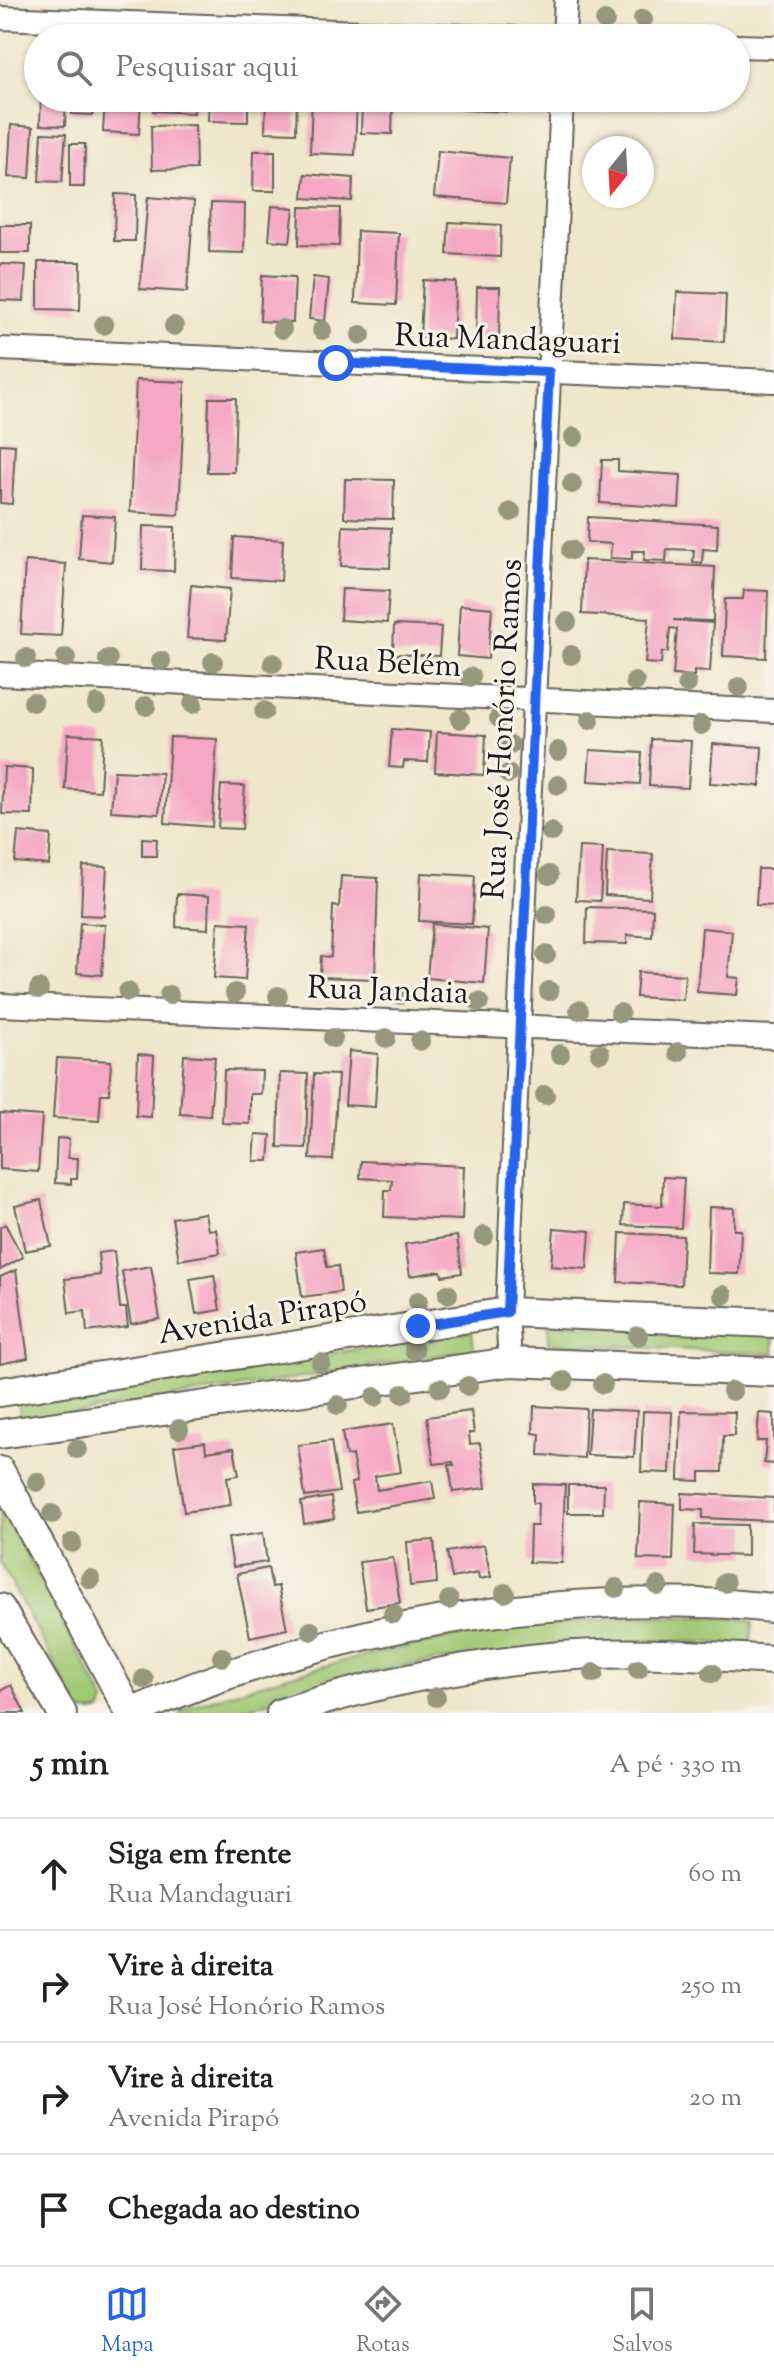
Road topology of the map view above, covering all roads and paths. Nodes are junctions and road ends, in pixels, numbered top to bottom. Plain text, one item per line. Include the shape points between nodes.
1 (566, 0) edge
2 (0, 18) edge
3 (154, 24) edge
4 (565, 24) edge
5 (750, 46) edge
6 (774, 47) edge
7 (561, 112) edge
8 (0, 349) edge
9 (549, 372) junction
10 (774, 381) edge
11 (0, 674) edge
12 (534, 699) junction
13 (774, 711) edge
14 (0, 1005) edge
15 (519, 1026) junction
16 (774, 1037) edge
17 (507, 1312) junction
18 (774, 1323) edge
19 (510, 1362) junction
20 (774, 1372) edge
21 (0, 1392) edge
22 (0, 1434) edge
23 (0, 1471) edge
24 (0, 1608) edge
25 (774, 1608) edge
26 (774, 1660) edge
27 (62, 1713) edge
28 (130, 1713) edge
29 (281, 1713) edge

1 - 4 street
2 - 3 street
5 - 6 street
7 - 9 street, Rua José Honório Ramos
8 - 9 street, Rua Mandaguari
9 - 10 street, Rua Mandaguari
9 - 12 street, Rua José Honório Ramos
11 - 12 street, Rua Belém
12 - 13 street, Rua Belém
12 - 15 street, Rua José Honório Ramos
14 - 15 street, Rua Jandaia
15 - 16 street, Rua Jandaia
15 - 17 street, Rua José Honório Ramos
17 - 18 street, Avenida Pirapó
17 - 19 street, Rua José Honório Ramos
17 - 21 street, Avenida Pirapó
19 - 20 street
19 - 22 street
23 - 28 street
24 - 27 street
25 - 28 street via 606,1604 411,1626 230,1672
26 - 29 street via 562,1656 451,1671

